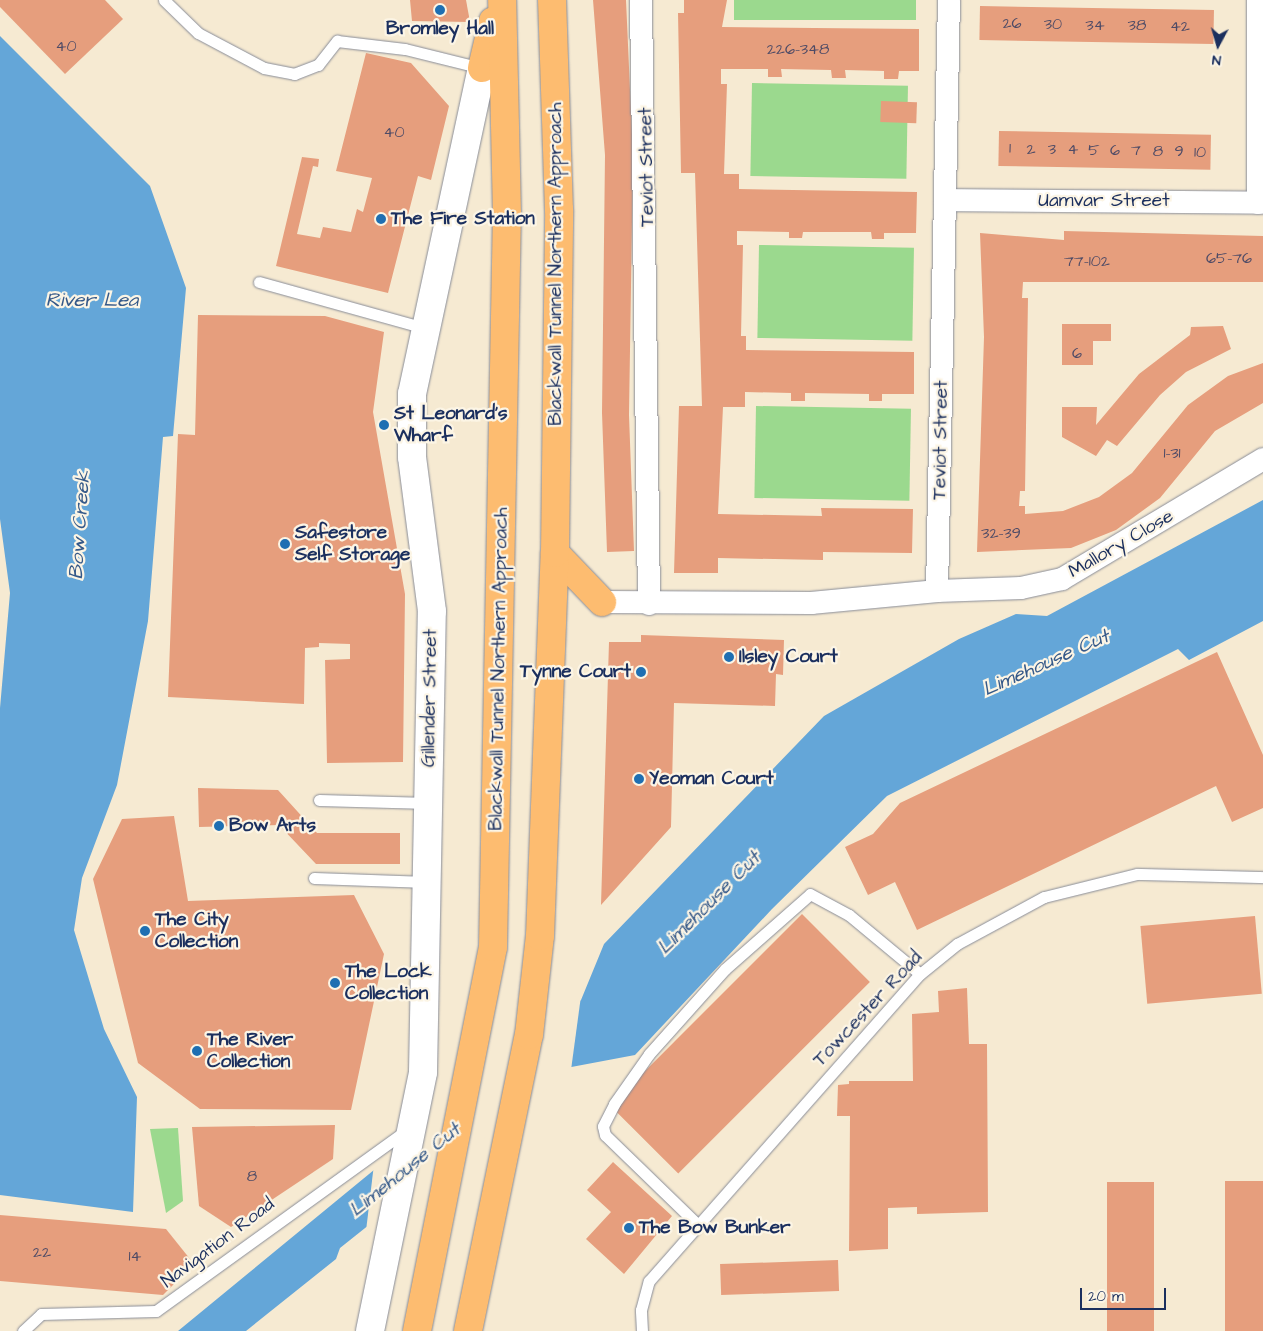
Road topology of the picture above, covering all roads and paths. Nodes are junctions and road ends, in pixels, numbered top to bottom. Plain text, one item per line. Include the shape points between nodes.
1 (164, 0) edge
2 (497, 0) edge
3 (502, 0) edge
4 (552, 0) edge
5 (641, 0) edge
6 (949, 0) edge
7 (1258, 0) edge
8 (482, 68) junction
9 (945, 200) junction
10 (1260, 203) edge
11 (259, 282) dead end
12 (425, 328) junction
13 (1263, 459) edge
14 (555, 553) junction
15 (937, 591) junction
16 (602, 602) joint
17 (649, 604) junction
18 (319, 800) dead end
19 (429, 803) junction
20 (1263, 877) edge
21 (314, 878) dead end
22 (427, 882) junction
23 (920, 974) junction
24 (415, 1127) junction
25 (698, 1225) junction
26 (23, 1331) edge
27 (370, 1331) edge
28 (417, 1331) edge
29 (468, 1331) edge
30 (642, 1331) edge

1 - 8 lane via 198,33 264,68 294,74 318,65 337,41 405,49
2 - 8 highway
3 - 28 highway, Blackwall Tunnel Northern Approach via 507,214 493,947 469,1085
4 - 14 highway, Blackwall Tunnel Northern Approach via 559,210
5 - 17 street, Teviot Street
6 - 9 street, Teviot Street
7 - 10 street
8 - 12 street, Gillender Street
9 - 10 street, Uamvar Street
9 - 15 street, Teviot Street
11 - 12 lane
12 - 19 street, Gillender Street via 412,394 412,457 432,611
13 - 15 street, Mallory Close via 1062,579 1021,588
14 - 16 highway
14 - 29 highway, Blackwall Tunnel Northern Approach via 540,936 529,1035 505,1167
15 - 17 street via 810,603
16 - 17 street
18 - 19 lane
19 - 22 street, Gillender Street
20 - 23 lane, Towcester Road via 1137,874 1044,897 957,944
21 - 22 lane
22 - 24 street, Gillender Street via 423,1072
23 - 25 lane, Towcester Road
23 - 25 lane via 849,915 810,894 725,969 648,1054 614,1104 603,1126 605,1135
24 - 26 lane, Navigation Road via 156,1311 40,1314
24 - 27 street, Gillender Street
25 - 30 lane, Towcester Road via 649,1281 641,1310

